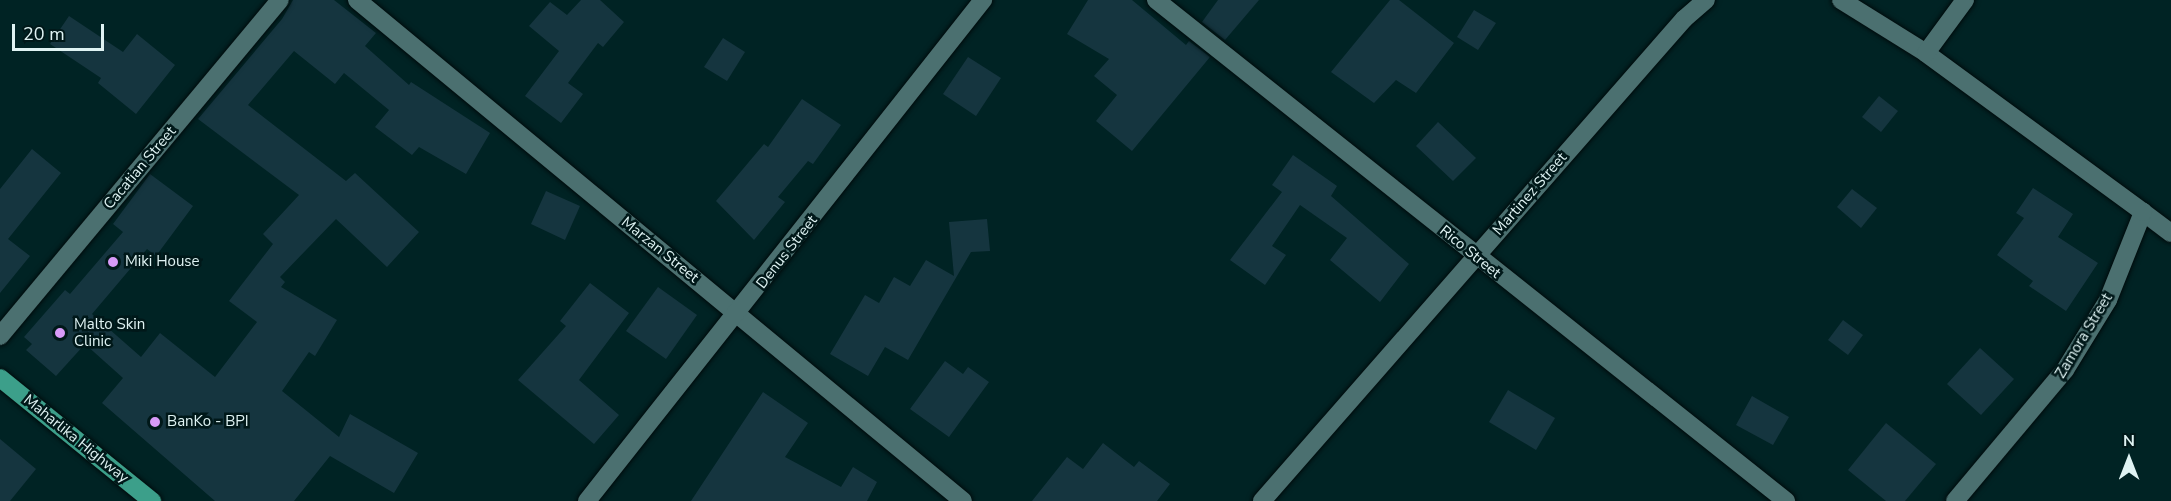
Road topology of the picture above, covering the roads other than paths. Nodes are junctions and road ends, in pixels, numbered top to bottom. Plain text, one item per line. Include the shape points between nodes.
1 (280, 0) edge
2 (357, 0) edge
3 (983, 0) edge
4 (1156, 0) edge
5 (1706, 0) edge
6 (1840, 0) edge
7 (1965, 0) edge
8 (1926, 52) junction
9 (2143, 212) junction
10 (2171, 233) edge
11 (1475, 256) junction
12 (738, 314) junction
13 (0, 336) edge
14 (0, 378) edge
15 (152, 501) edge
16 (587, 501) edge
17 (963, 501) edge
18 (1262, 501) edge
19 (1786, 501) edge
20 (1955, 501) edge

1 - 13 street, Cacatian Street
2 - 12 street, Marzan Street
3 - 12 street, Denus Street
4 - 11 street, Rico Street
5 - 11 street, Martinez Street
6 - 8 street
7 - 8 street
8 - 9 street
9 - 10 street
9 - 20 street, Zamora Street via 2108,300 2065,370
11 - 18 street, Martinez Street
11 - 19 street, Rico Street
12 - 16 street, Denus Street
12 - 17 street, Marzan Street
14 - 15 highway, Maharlika Highway

